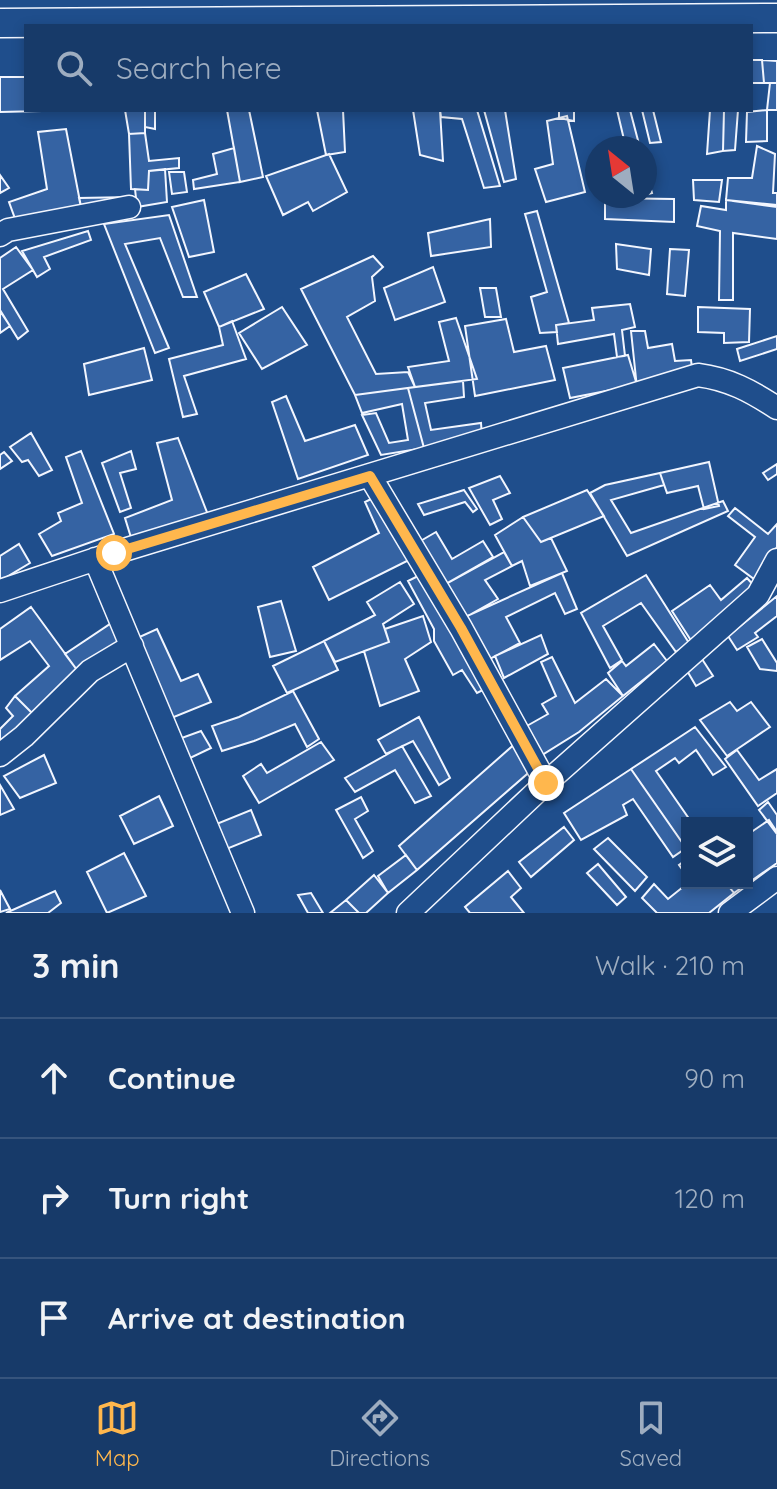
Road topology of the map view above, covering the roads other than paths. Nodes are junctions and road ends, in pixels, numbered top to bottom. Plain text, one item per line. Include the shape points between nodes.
1 (777, 18) edge
2 (0, 23) edge
3 (129, 207) dead end
4 (3, 226) edge
5 (777, 408) edge
6 (370, 476) junction
7 (95, 559) junction
8 (777, 560) edge
9 (0, 591) edge
10 (132, 646) junction
11 (0, 755) edge
12 (546, 783) junction
13 (777, 878) edge
14 (243, 913) edge
15 (408, 913) edge
16 (730, 913) edge

1 - 2 main road
3 - 4 street
5 - 6 street via 721,378 698,375
6 - 7 street
6 - 12 street
7 - 9 street
7 - 10 street
8 - 12 street via 758,595
10 - 11 street via 90,671
10 - 14 street
12 - 15 street
13 - 16 street

